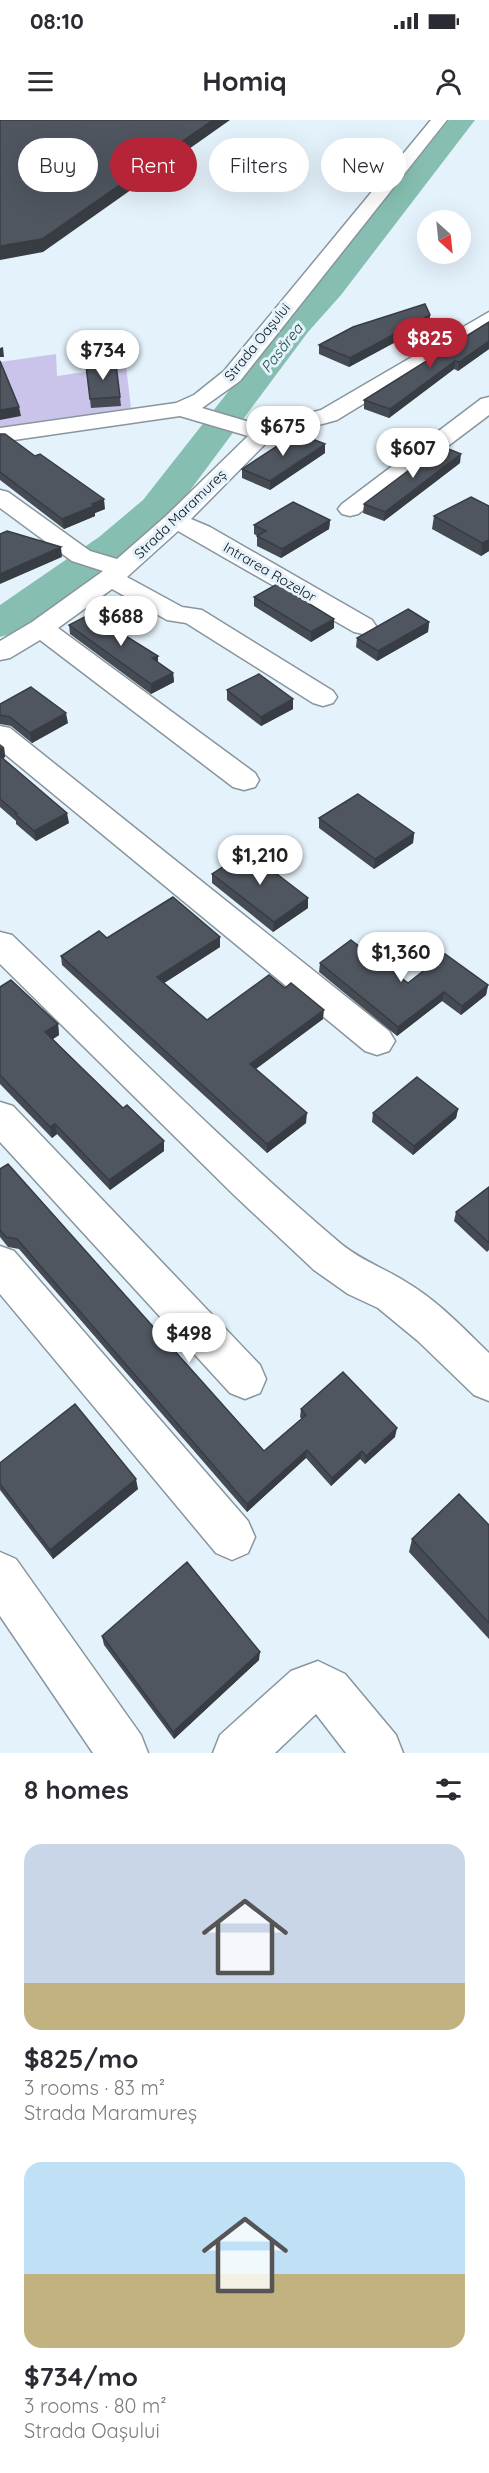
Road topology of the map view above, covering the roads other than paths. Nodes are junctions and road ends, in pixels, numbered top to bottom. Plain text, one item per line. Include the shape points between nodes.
1 (439, 120) edge
2 (489, 318) edge
3 (489, 405) edge
4 (181, 409) junction
5 (252, 429) junction
6 (0, 435) edge
7 (0, 498) edge
8 (350, 509) dead end
9 (175, 521) junction
10 (116, 573) junction
11 (363, 626) dead end
12 (41, 628) junction
13 (0, 652) edge
14 (322, 697) dead end
15 (0, 735) edge
16 (244, 780) dead end
17 (0, 944) edge
18 (376, 1041) dead end
19 (0, 1117) edge
20 (0, 1264) edge
21 (245, 1379) dead end
22 (489, 1381) edge
23 (232, 1537) dead end
24 (0, 1575) edge
25 (123, 1753) edge
26 (238, 1753) edge
27 (378, 1753) edge

1 - 4 street, Strada Oașului via 232,376
2 - 5 street via 329,415
3 - 8 street
4 - 5 street
4 - 6 street, Strada Oașului
5 - 9 street, Strada Maramureș
7 - 10 street via 81,556
9 - 10 street, Strada Maramureș
9 - 11 street, Intrarea Rozelor via 201,532
10 - 12 street, Strada Maramureș
10 - 14 street via 176,614 193,616
12 - 13 street, Strada Maramureș
12 - 16 street
15 - 18 street
17 - 22 street via 328,1257 362,1281 392,1295 433,1327
19 - 21 street
20 - 23 street
24 - 25 street
26 - 27 street via 308,1688 318,1685 328,1691

